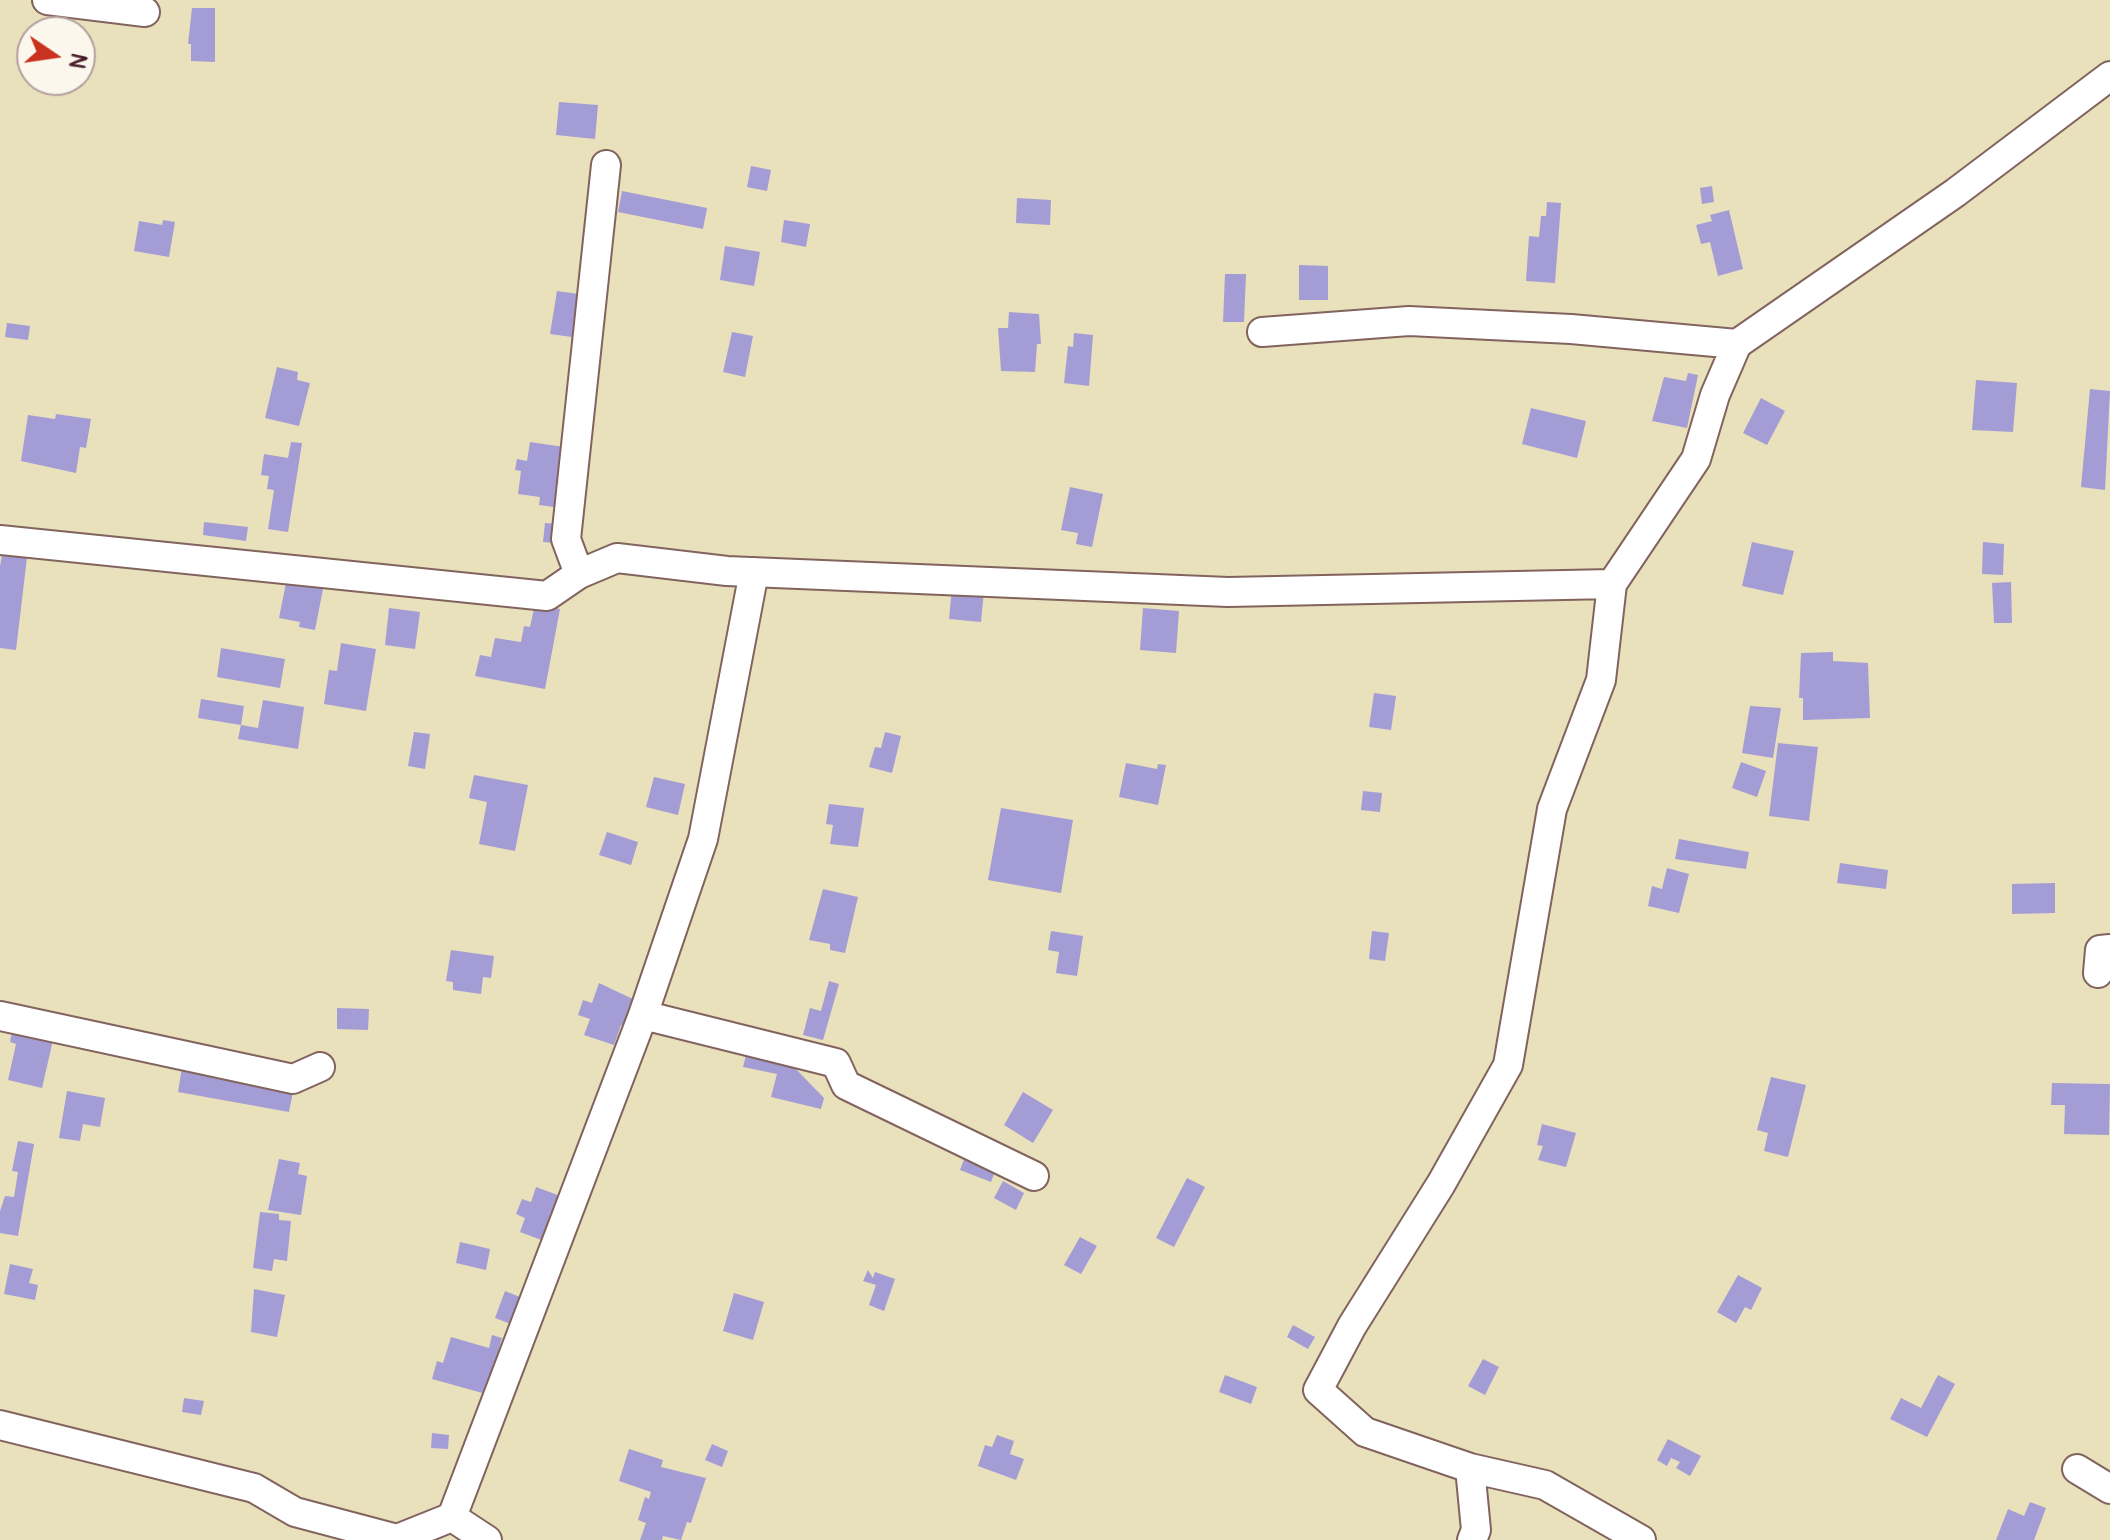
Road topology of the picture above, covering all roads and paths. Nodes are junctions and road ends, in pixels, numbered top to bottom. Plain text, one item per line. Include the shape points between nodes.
1 (47, 0) edge
2 (145, 12) dead end
3 (2110, 76) edge
4 (606, 165) dead end
5 (1262, 332) dead end
6 (1737, 344) junction
7 (0, 540) edge
8 (754, 572) junction
9 (579, 574) junction
10 (1612, 584) junction
11 (643, 1015) junction
12 (0, 1016) edge
13 (320, 1067) dead end
14 (1034, 1176) dead end
15 (0, 1425) edge
16 (1470, 1468) junction
17 (2077, 1469) dead end
18 (2110, 1489) edge
19 (452, 1517) junction
20 (487, 1540) edge
21 (1472, 1540) edge
22 (1641, 1540) edge

1 - 2 street
3 - 6 street via 1955,193
4 - 9 street via 566,539
5 - 6 street via 1409,321
6 - 10 street via 1696,459
7 - 9 street via 547,596
8 - 9 street via 617,558
8 - 10 street via 1228,592
8 - 11 street via 703,839
10 - 16 street via 1601,680 1552,809 1508,1065 1318,1390 1365,1432
11 - 14 street via 836,1063 846,1085
11 - 19 street
12 - 13 street via 293,1079
15 - 19 street via 254,1488 295,1512 397,1539
16 - 21 street via 1476,1530
16 - 22 street via 1545,1485
17 - 18 street
19 - 20 street

